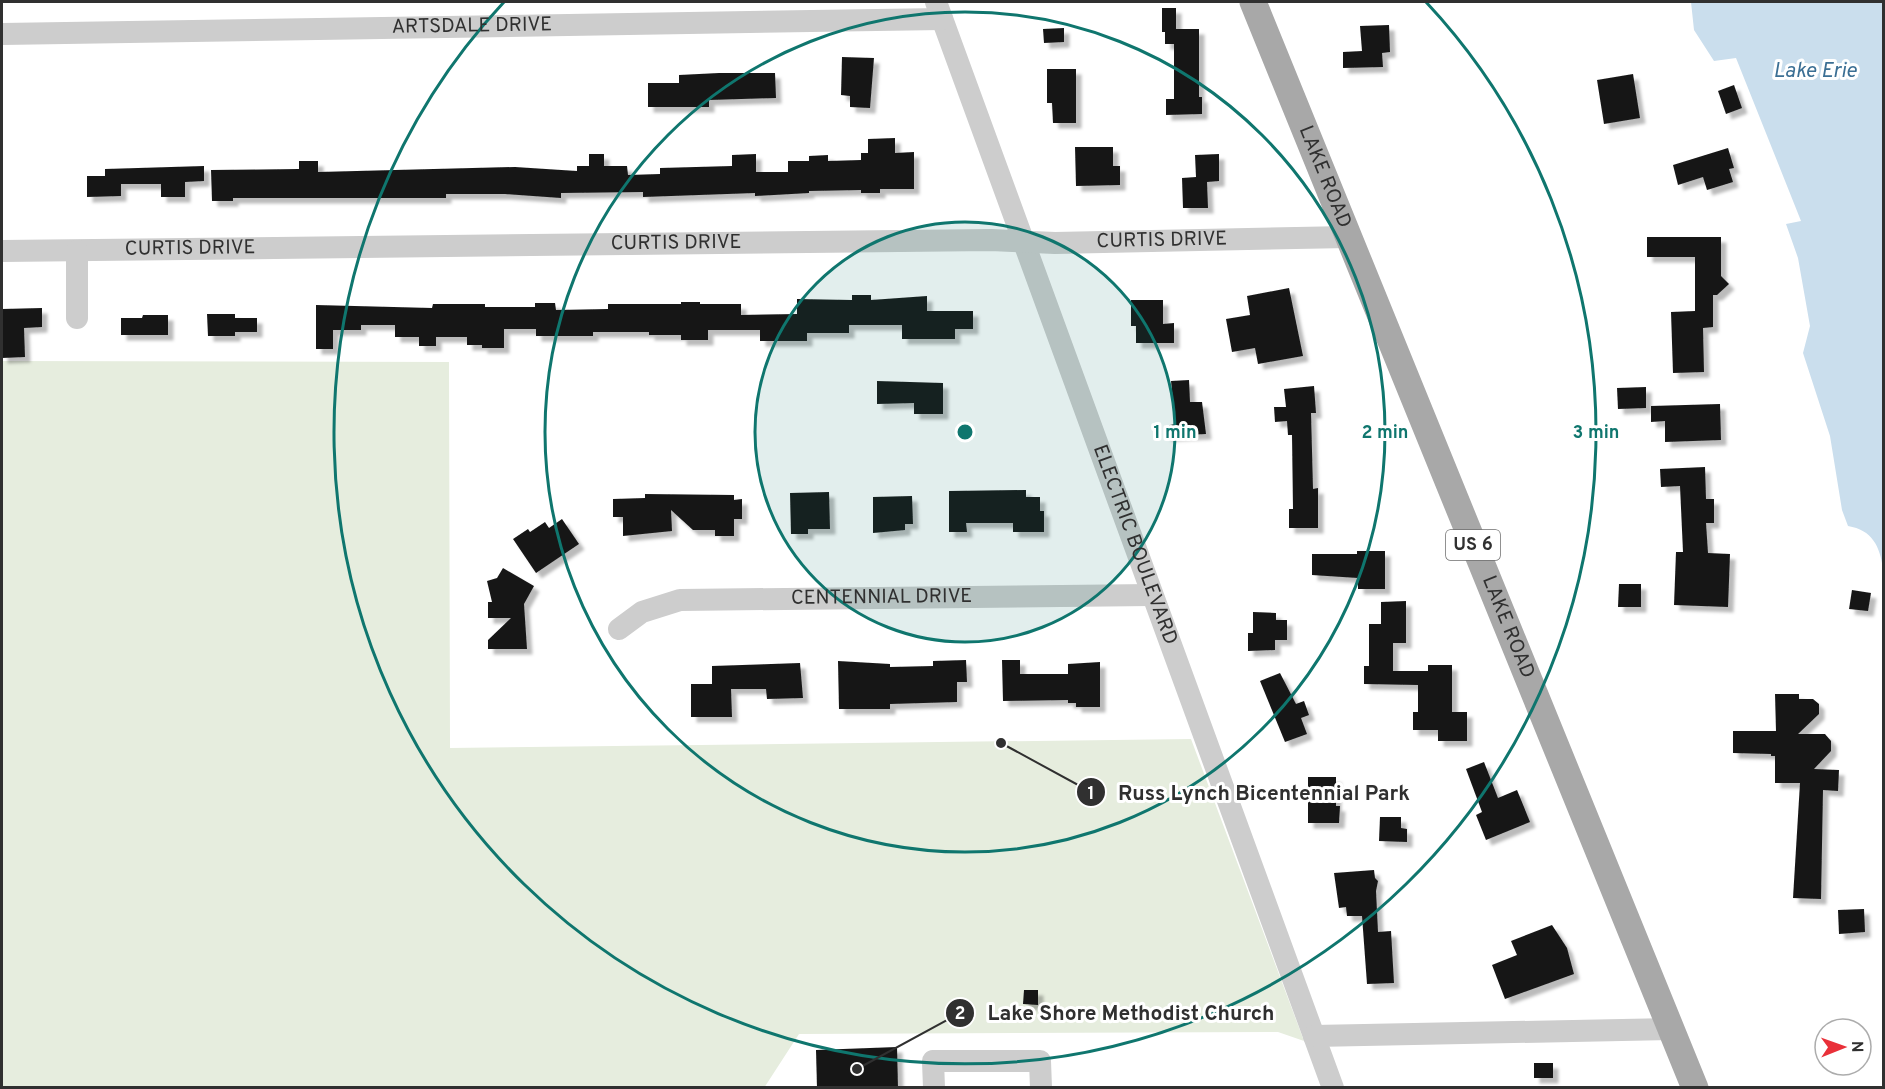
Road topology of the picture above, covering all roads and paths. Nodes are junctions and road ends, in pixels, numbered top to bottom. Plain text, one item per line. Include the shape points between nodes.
1 (1253, 2) edge
2 (939, 10) edge
3 (2, 34) edge
4 (1348, 237) junction
5 (1025, 242) junction
6 (2, 251) edge
7 (77, 251) junction
8 (77, 318) dead end
9 (1152, 595) junction
10 (619, 629) dead end
11 (1671, 1029) junction
12 (1314, 1036) junction
13 (934, 1088) edge
14 (1041, 1088) edge
15 (1333, 1088) edge
16 (1695, 1088) edge

1 - 4 main road, LAKE ROAD / US 6
2 - 3 street, ARTSDALE DRIVE
2 - 5 street, ELECTRIC BOULEVARD
4 - 5 street, CURTIS DRIVE
4 - 11 main road, LAKE ROAD / US 6
5 - 7 street, CURTIS DRIVE
5 - 9 street, ELECTRIC BOULEVARD
6 - 7 street, CURTIS DRIVE
7 - 8 street
9 - 10 street, CENTENNIAL DRIVE via 680,600 642,612
9 - 12 street, ELECTRIC BOULEVARD
11 - 12 street
11 - 16 main road, LAKE ROAD / US 6
12 - 15 street, ELECTRIC BOULEVARD
13 - 14 street via 933,1060 1040,1061

